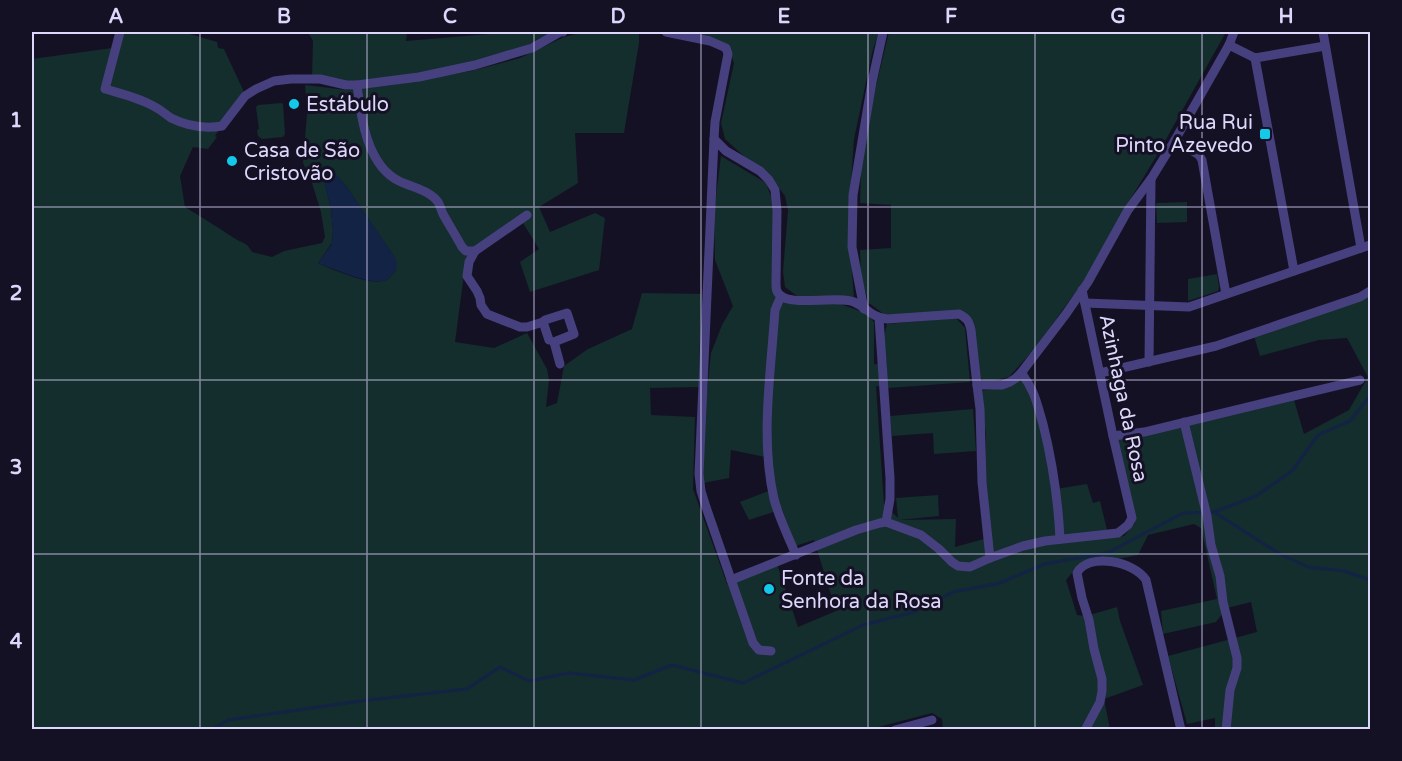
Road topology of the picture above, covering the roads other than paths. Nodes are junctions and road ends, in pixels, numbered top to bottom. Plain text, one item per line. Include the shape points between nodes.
1 (120, 32) edge
2 (563, 32) edge
3 (666, 32) edge
4 (883, 32) edge
5 (1234, 32) edge
6 (1323, 32) edge
7 (1229, 45) junction
8 (1325, 46) junction
9 (1256, 58) junction
10 (357, 85) junction
11 (714, 139) junction
12 (1175, 140) junction
13 (1151, 179) junction
14 (527, 215) dead end
15 (1371, 244) edge
16 (1360, 248) junction
17 (475, 251) junction
18 (1294, 271) junction
19 (1082, 290) junction
20 (1371, 291) edge
21 (1226, 294) junction
22 (781, 296) junction
23 (1085, 303) junction
24 (1150, 305) junction
25 (864, 309) junction
26 (879, 318) junction
27 (543, 322) junction
28 (549, 340) dead end
29 (1149, 362) junction
30 (560, 364) dead end
31 (1021, 373) junction
32 (1100, 373) junction
33 (1360, 380) dead end
34 (977, 385) junction
35 (1184, 422) junction
36 (1113, 436) junction
37 (886, 522) junction
38 (1060, 539) junction
39 (796, 555) junction
40 (990, 558) junction
41 (730, 580) junction
42 (771, 651) dead end
43 (932, 720) dead end
44 (895, 729) edge
45 (1085, 729) edge
46 (1181, 729) edge
47 (1226, 729) edge

1 - 10 street via 105,89 155,106 189,126 222,126 245,96 274,81 320,80
2 - 10 street via 532,48 475,65
3 - 11 street via 726,48
4 - 25 street via 853,195 852,246
5 - 7 street, Azinhaga da Rosa
6 - 8 street
7 - 9 street
7 - 12 street, Azinhaga da Rosa
8 - 9 street
8 - 16 street
9 - 18 street
10 - 17 street via 365,129 379,165 387,174 437,201 462,247
11 - 22 street via 760,171 775,190 776,289
11 - 41 street via 699,474
12 - 13 street, Azinhaga da Rosa
12 - 21 street via 1202,160
13 - 19 street, Azinhaga da Rosa via 1128,210
13 - 24 street
14 - 17 street
15 - 16 street
16 - 18 street
17 - 27 street via 466,276 487,314 520,327
18 - 21 street
19 - 23 street, Azinhaga da Rosa
19 - 31 street, Azinhaga da Rosa
20 - 29 street via 1234,341
21 - 24 street via 1190,307
22 - 25 street via 854,302
22 - 39 street via 775,310 768,405 769,454 775,502
23 - 24 street
23 - 32 street, Azinhaga da Rosa
24 - 29 street
25 - 26 street
26 - 34 street via 959,314 965,317 971,330
26 - 37 street via 890,478
27 - 28 street
27 - 30 street via 567,313 574,334 554,342
29 - 32 street
31 - 34 street, Azinhaga da Rosa via 1002,385
31 - 38 street via 1035,397 1047,442 1058,501
32 - 36 street, Azinhaga da Rosa
33 - 35 street
34 - 40 street
35 - 36 street
35 - 47 street via 1237,658
36 - 38 street, Azinhaga da Rosa via 1130,522 1118,533
37 - 39 street
37 - 40 street via 921,535 963,568
38 - 40 street
39 - 41 street
41 - 42 street via 753,643 759,650
43 - 44 street
45 - 46 street via 1100,702 1102,679 1077,573 1087,564 1106,561 1135,568 1146,580

